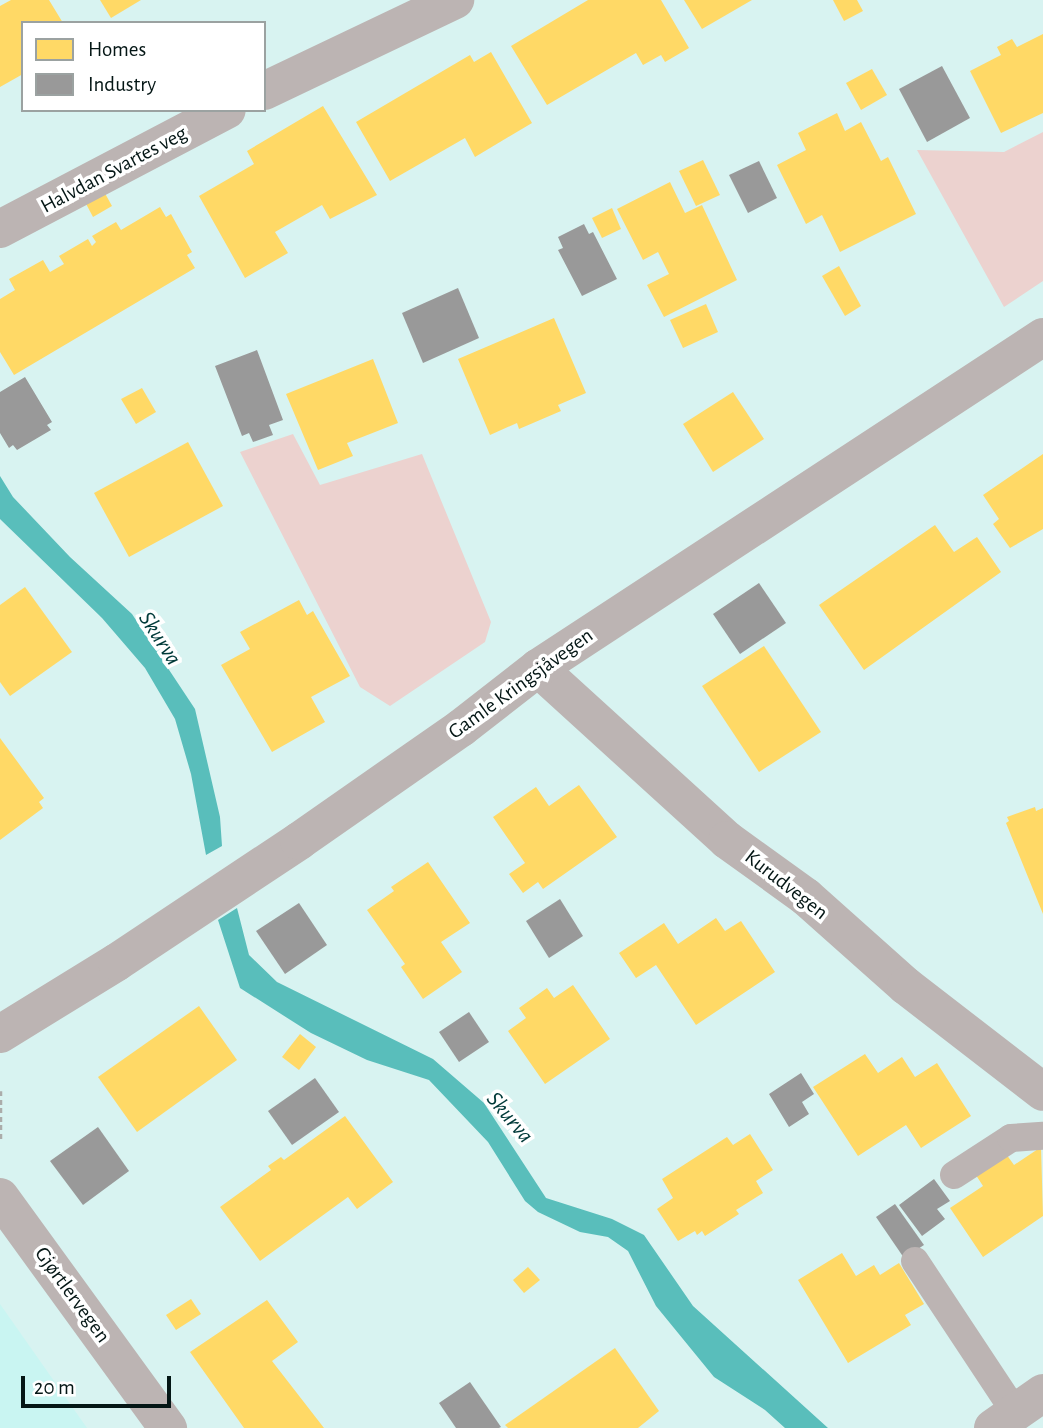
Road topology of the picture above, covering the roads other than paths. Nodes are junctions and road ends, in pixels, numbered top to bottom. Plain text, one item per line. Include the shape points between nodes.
1 (455, 0) edge
2 (266, 90) edge
3 (223, 112) edge
4 (0, 229) edge
5 (1043, 337) edge
6 (538, 668) junction
7 (0, 1034) edge
8 (1043, 1092) edge
9 (1043, 1136) edge
10 (954, 1175) dead end
11 (0, 1197) edge
12 (915, 1261) dead end
13 (1017, 1411) edge
14 (168, 1428) edge

1 - 2 street
3 - 4 street, Halvdan Svartes veg
5 - 6 street, Gamle Kringsjåvegen
6 - 7 street, Gamle Kringsjåvegen via 299,841
6 - 8 street, Kurudvegen via 727,840 806,897 905,986
9 - 10 lane via 1011,1138
11 - 14 street, Gjørtlervegen
12 - 13 lane

